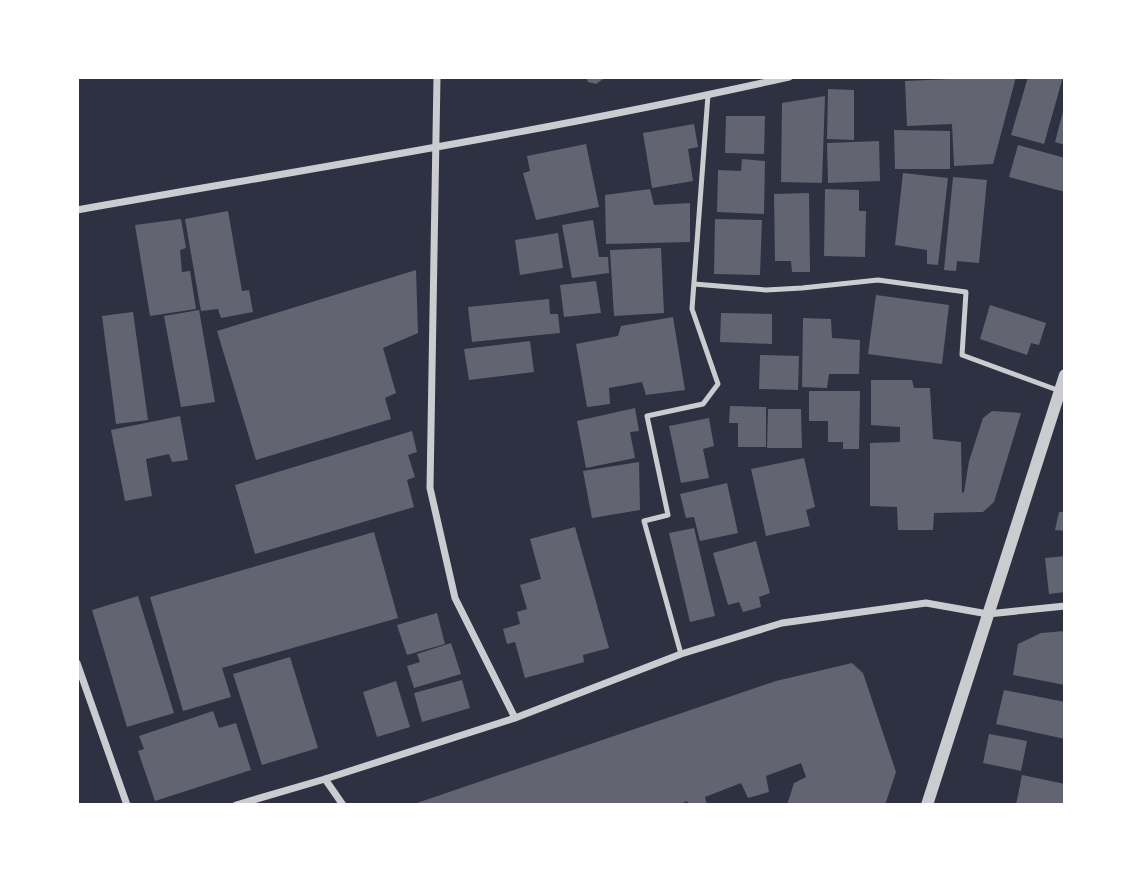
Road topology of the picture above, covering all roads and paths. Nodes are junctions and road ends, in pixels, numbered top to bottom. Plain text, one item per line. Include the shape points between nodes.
1 (438, 77) edge
2 (789, 77) edge
3 (708, 95) junction
4 (437, 146) junction
5 (77, 210) edge
6 (694, 284) junction
7 (1065, 375) edge
8 (1060, 391) junction
9 (1065, 606) edge
10 (988, 614) junction
11 (681, 654) junction
12 (77, 663) edge
13 (515, 718) junction
14 (325, 779) junction
15 (127, 805) edge
16 (236, 805) edge
17 (343, 805) edge
18 (927, 805) edge

1 - 4 street
2 - 3 street
3 - 4 street
3 - 6 lane
4 - 5 street
4 - 13 street via 430,488 455,598
6 - 8 lane via 766,290 878,280 966,292 962,355
6 - 11 lane via 692,309 718,384 703,404 647,416 668,515 644,521
7 - 8 street
8 - 10 street
9 - 10 street
10 - 11 street via 926,603 782,623
10 - 18 street
11 - 13 street
12 - 15 street
13 - 14 street
14 - 16 street
14 - 17 street

